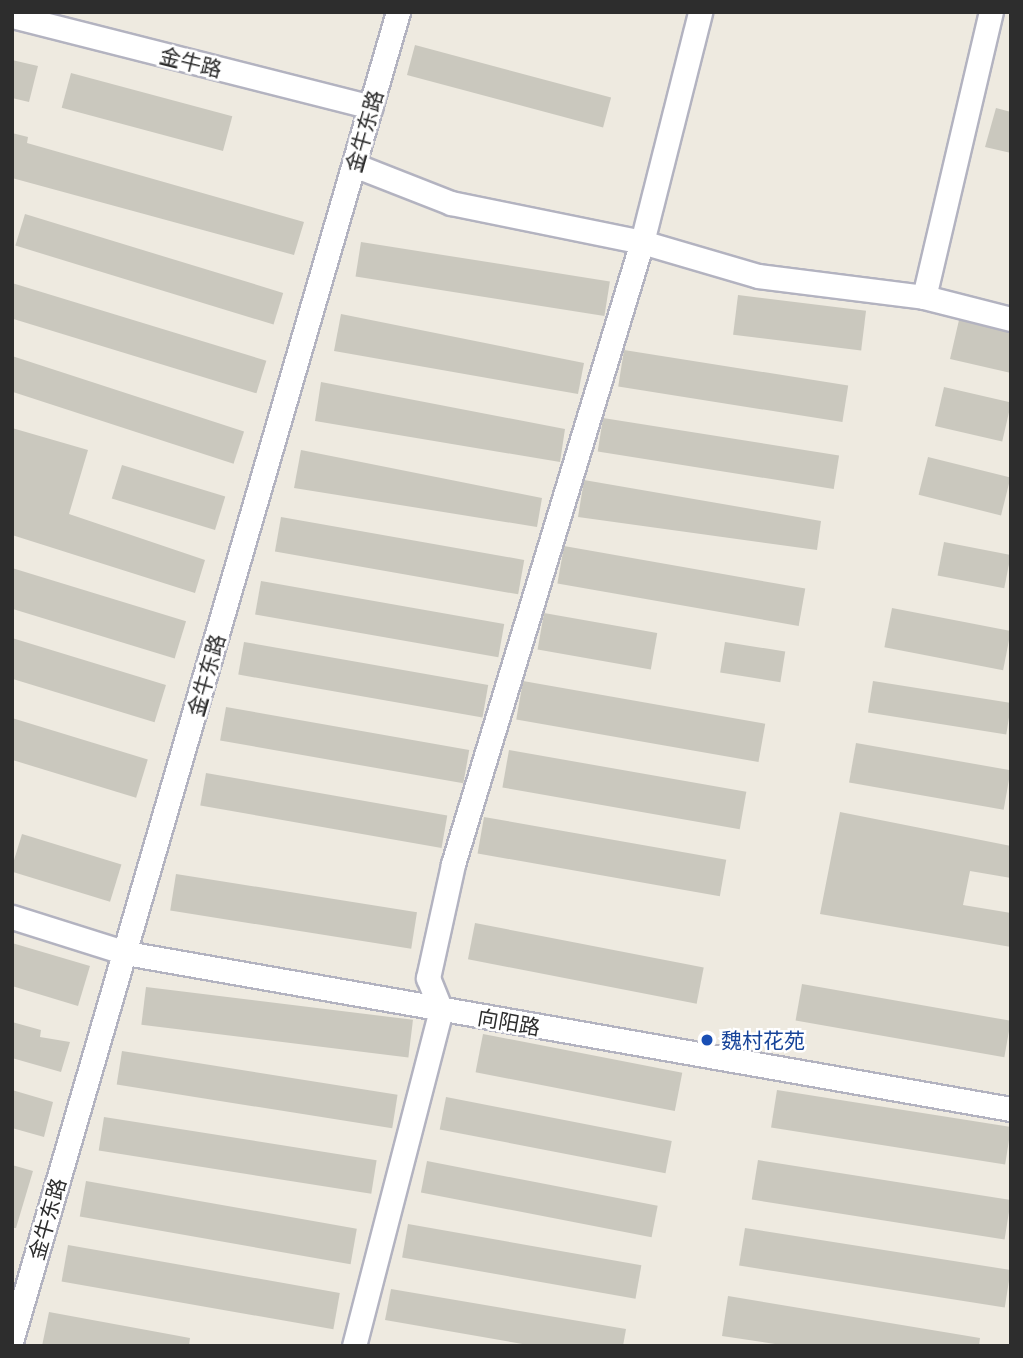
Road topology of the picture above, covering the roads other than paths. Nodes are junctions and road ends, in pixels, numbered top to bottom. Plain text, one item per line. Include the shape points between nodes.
1 (398, 12) edge
2 (700, 12) edge
3 (991, 12) edge
4 (12, 16) edge
5 (371, 107) junction
6 (354, 165) junction
7 (642, 242) junction
8 (924, 297) junction
9 (1011, 319) edge
10 (12, 917) edge
11 (126, 953) junction
12 (441, 1010) junction
13 (1011, 1109) edge
14 (12, 1338) edge
15 (354, 1346) edge

1 - 5 street, 金牛东路
2 - 7 street
3 - 8 street
4 - 5 street, 金牛路
5 - 6 street, 金牛东路
6 - 7 street via 451,203
6 - 11 street, 金牛东路
7 - 8 street via 758,276
7 - 12 street via 453,864 428,978
8 - 9 street
10 - 11 street, 向阳路
11 - 12 street, 向阳路
11 - 14 street, 金牛东路
12 - 13 street, 向阳路
12 - 15 street

